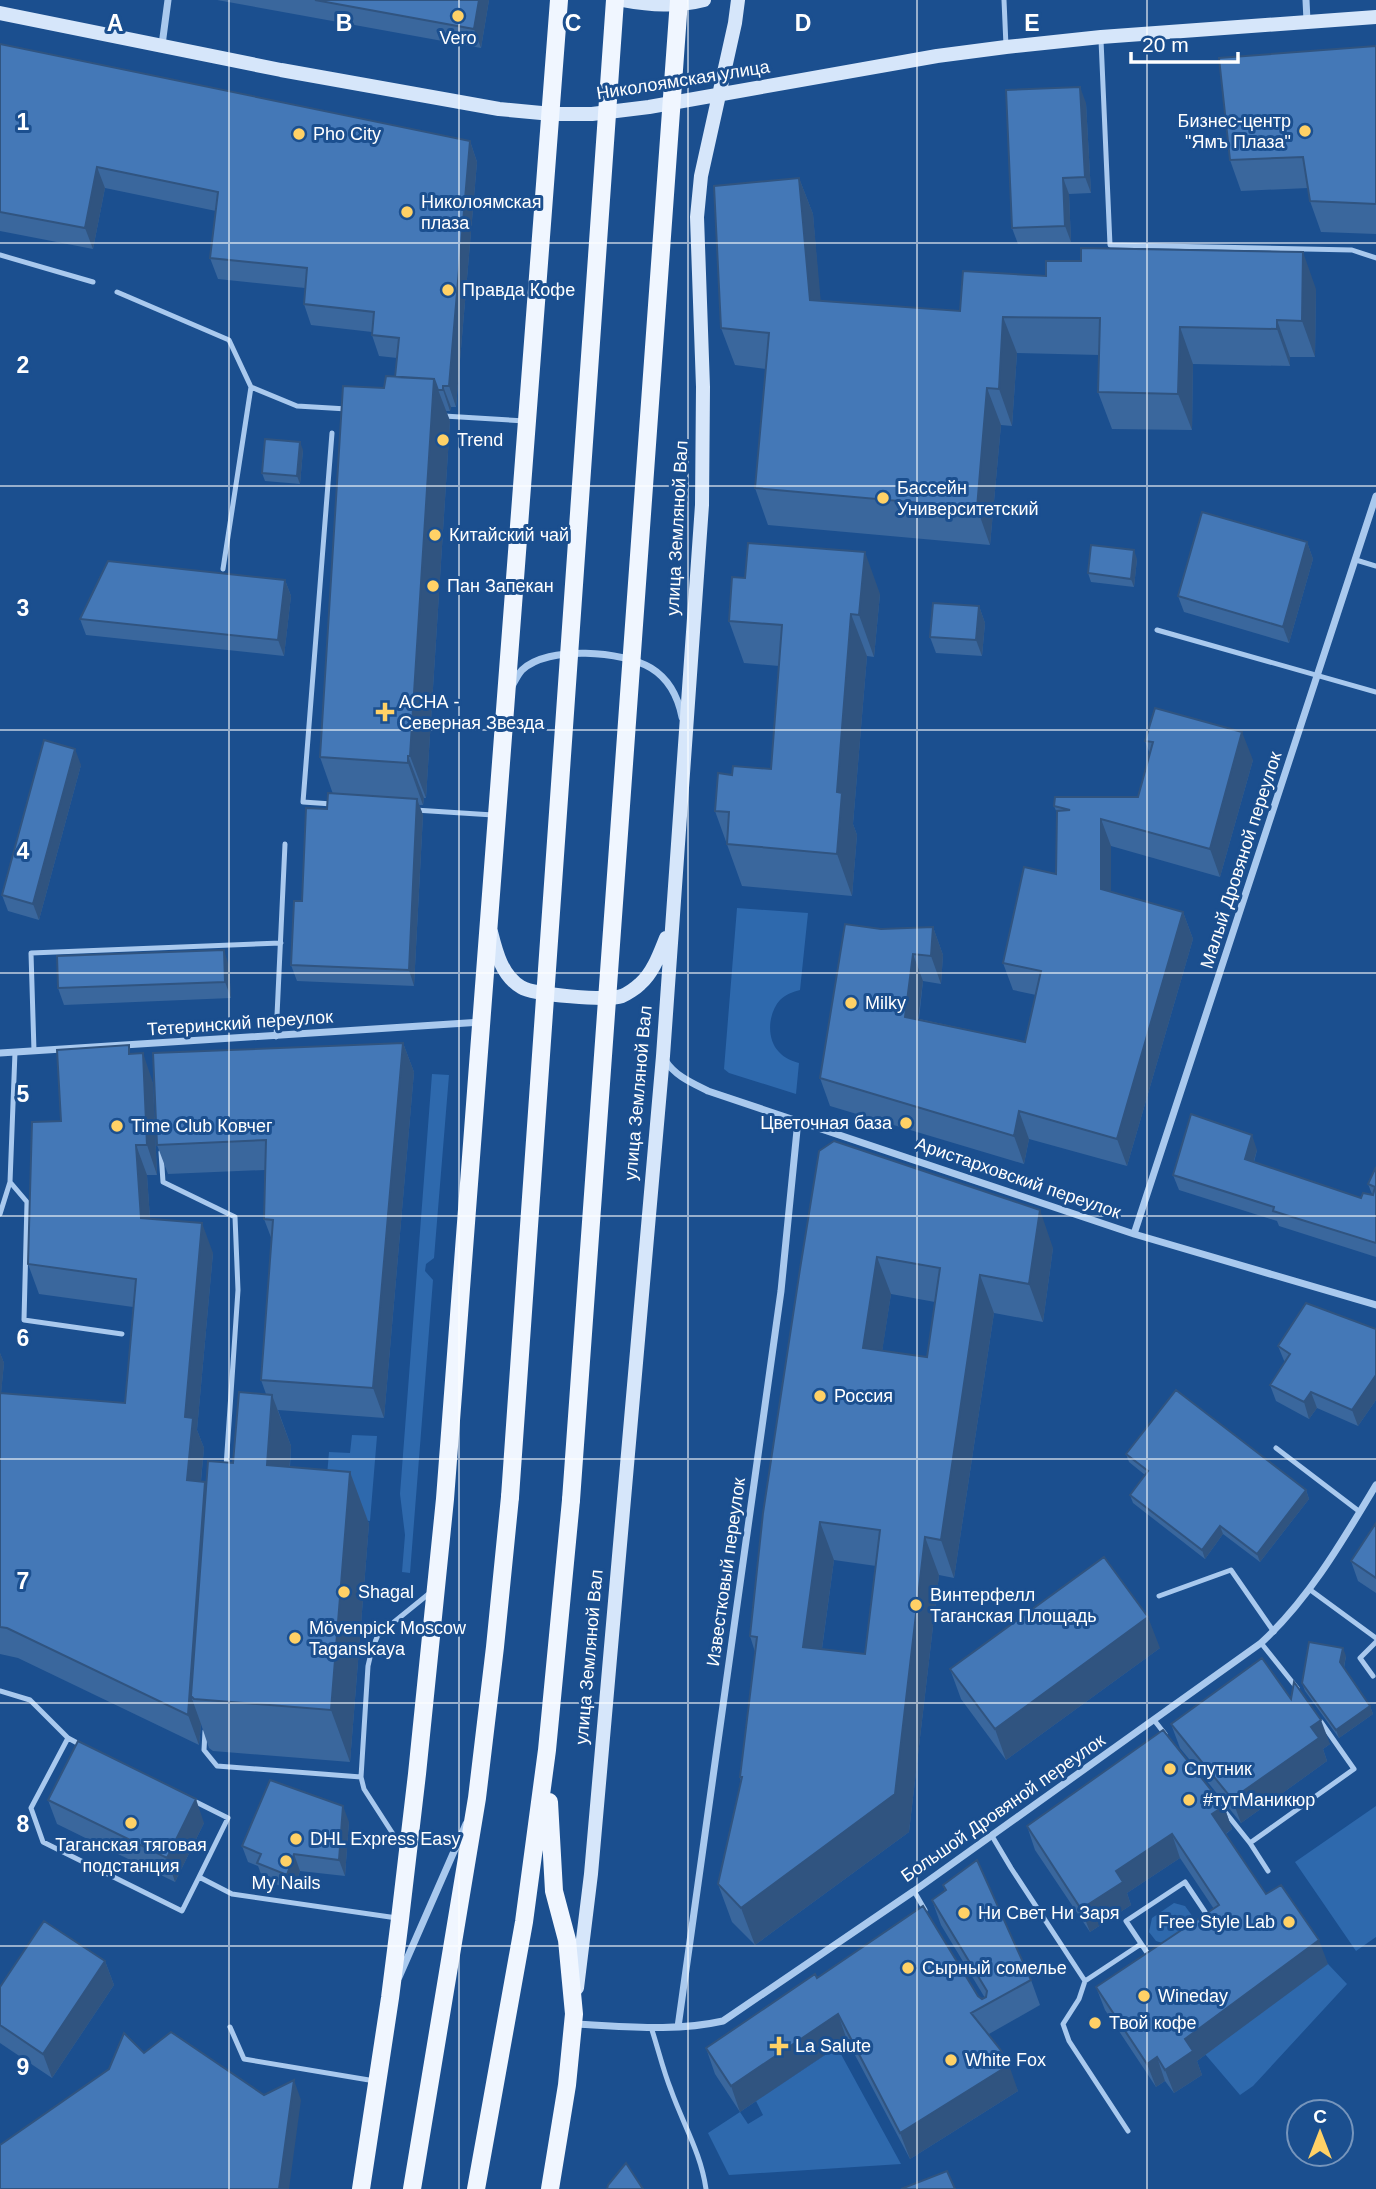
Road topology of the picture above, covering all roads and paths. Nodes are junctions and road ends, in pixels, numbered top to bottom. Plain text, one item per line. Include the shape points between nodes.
1 (168, 0) edge
2 (559, 0) edge
3 (615, 0) edge
4 (623, 0) edge
5 (679, 0) edge
6 (704, 0) edge
7 (737, 0) edge
8 (1004, 0) edge
9 (1306, 0) edge
10 (0, 13) edge
11 (1376, 17) edge
12 (1307, 21) junction
13 (1101, 37) junction
14 (162, 46) junction
15 (1006, 47) junction
16 (719, 96) junction
17 (552, 114) junction
18 (0, 255) edge
19 (1376, 258) edge
20 (93, 282) dead end
21 (117, 292) dead end
22 (251, 387) junction
23 (351, 410) edge
24 (431, 415) edge
25 (527, 422) junction
26 (332, 433) dead end
27 (1376, 496) edge
28 (1356, 560) junction
29 (1376, 566) edge
30 (223, 569) edge
31 (1157, 630) dead end
32 (1318, 676) junction
33 (1376, 692) edge
34 (503, 721) junction
35 (685, 738) junction
36 (335, 805) edge
37 (408, 809) edge
38 (496, 815) junction
39 (285, 844) dead end
40 (488, 924) junction
41 (671, 925) junction
42 (281, 943) junction
43 (482, 1022) junction
44 (276, 1037) junction
45 (157, 1044) junction
46 (34, 1051) junction
47 (15, 1052) junction
48 (0, 1053) edge
49 (663, 1056) junction
50 (157, 1057) edge
51 (798, 1120) junction
52 (161, 1144) edge
53 (10, 1182) junction
54 (0, 1214) edge
55 (1134, 1234) junction
56 (1376, 1306) edge
57 (122, 1334) dead end
58 (1276, 1448) dead end
59 (226, 1474) edge
60 (1376, 1485) edge
61 (1360, 1512) junction
62 (436, 1588) junction
63 (1309, 1589) junction
64 (1159, 1596) dead end
65 (1274, 1632) junction
66 (1376, 1640) edge
67 (1261, 1643) junction
68 (1373, 1676) dead end
69 (0, 1691) edge
70 (1300, 1693) edge
71 (1316, 1714) edge
72 (1154, 1720) junction
73 (206, 1724) edge
74 (68, 1738) junction
75 (1172, 1743) edge
76 (547, 1749) junction
77 (93, 1751) edge
78 (361, 1777) junction
79 (179, 1793) edge
80 (477, 1798) junction
81 (1217, 1802) edge
82 (992, 1836) junction
83 (1250, 1843) junction
84 (407, 1857) junction
85 (1268, 1871) dead end
86 (199, 1877) junction
87 (914, 1891) junction
88 (929, 1916) edge
89 (400, 1919) junction
90 (1141, 1944) junction
91 (1085, 1981) junction
92 (390, 1998) junction
93 (573, 2019) junction
94 (651, 2026) junction
95 (678, 2026) junction
96 (230, 2027) dead end
97 (378, 2082) junction
98 (1128, 2131) dead end
99 (361, 2189) edge
100 (412, 2189) edge
101 (476, 2189) edge
102 (550, 2189) edge
103 (706, 2189) edge

1 - 14 street
2 - 17 main road
3 - 80 main road, bridge via 510,1497
4 - 6 main road via 684,5
5 - 76 main road, улица Земляной Вал, bridge via 571,1500
7 - 16 main road, улица Земляной Вал
8 - 15 lane
9 - 12 street
10 - 14 main road, Николоямская улица
11 - 12 main road, Николоямская улица
12 - 13 main road, Николоямская улица
13 - 15 main road, Николоямская улица
13 - 19 lane via 1110,245 1352,250
14 - 17 main road, Николоямская улица via 464,104
15 - 16 main road, Николоямская улица via 937,55
16 - 17 main road, Николоямская улица via 592,114
16 - 35 main road, улица Земляной Вал via 697,217 702,505
17 - 25 main road
18 - 20 lane
21 - 22 lane via 229,340
22 - 23 lane via 297,406
22 - 30 lane
24 - 25 lane
25 - 34 main road
26 - 36 lane via 303,802
27 - 28 street, Малый Дровяной переулок
28 - 29 lane
28 - 32 street, Малый Дровяной переулок
31 - 32 lane
32 - 33 lane
32 - 55 street, Малый Дровяной переулок
34 - 35 street via 522,670 543,658 572,653 621,656 651,668 669,684 679,702
34 - 38 main road
35 - 41 main road, улица Земляной Вал
37 - 38 lane
38 - 40 main road
39 - 42 lane
40 - 41 main road via 498,959 522,988 602,998 622,996 641,984
40 - 43 main road
41 - 49 main road, улица Земляной Вал
42 - 44 lane
42 - 46 lane via 31,953
43 - 44 street, Тетеринский переулок
43 - 62 main road
44 - 45 street, Тетеринский переулок
45 - 46 street, Тетеринский переулок
45 - 50 lane
46 - 47 street, Тетеринский переулок
47 - 48 street, Тетеринский переулок
47 - 53 lane
49 - 51 street, Аристарховский переулок via 671,1069 696,1085
49 - 93 main road, улица Земляной Вал via 591,1874
51 - 55 street, Аристарховский переулок
51 - 95 street, Известковый переулок via 781,1291
52 - 59 lane via 163,1182 235,1217 238,1290
53 - 54 lane
53 - 57 lane via 27,1202 24,1320
55 - 56 street, Аристарховский переулок
58 - 61 lane
60 - 61 street, Большой Дровяной переулок
61 - 63 street, Большой Дровяной переулок
62 - 78 lane via 378,1635 372,1649
62 - 84 main road
63 - 65 street, Большой Дровяной переулок
63 - 66 lane
64 - 65 lane via 1231,1570
65 - 67 street, Большой Дровяной переулок
66 - 68 lane via 1360,1658
67 - 70 lane
67 - 72 street, Большой Дровяной переулок
69 - 74 lane via 30,1700
71 - 83 lane via 1354,1769
72 - 75 lane
72 - 82 street, Большой Дровяной переулок
73 - 78 lane via 204,1750 217,1766
74 - 77 lane
74 - 86 lane via 31,1808 43,1842 182,1911
76 - 93 main road via 554,1891 567,1940
76 - 101 main road, улица Земляной Вал via 524,1922
78 - 84 lane
79 - 86 lane via 228,1818
80 - 92 street
80 - 100 main road
81 - 83 lane
82 - 87 street, Большой Дровяной переулок
82 - 91 lane
83 - 85 lane
84 - 89 main road
86 - 89 lane via 232,1894
87 - 88 lane
87 - 95 street, Большой Дровяной переулок via 723,2021
89 - 92 main road
90 - 90 lane via 1156,1966 1215,1927 1185,1882 1126,1921
90 - 91 lane
91 - 98 lane via 1063,2024 1069,2041
92 - 97 main road
93 - 94 street, Большой Дровяной переулок
93 - 102 main road, улица Земляной Вал
94 - 95 street, Большой Дровяной переулок
94 - 103 lane
96 - 97 lane via 244,2059
97 - 99 main road

